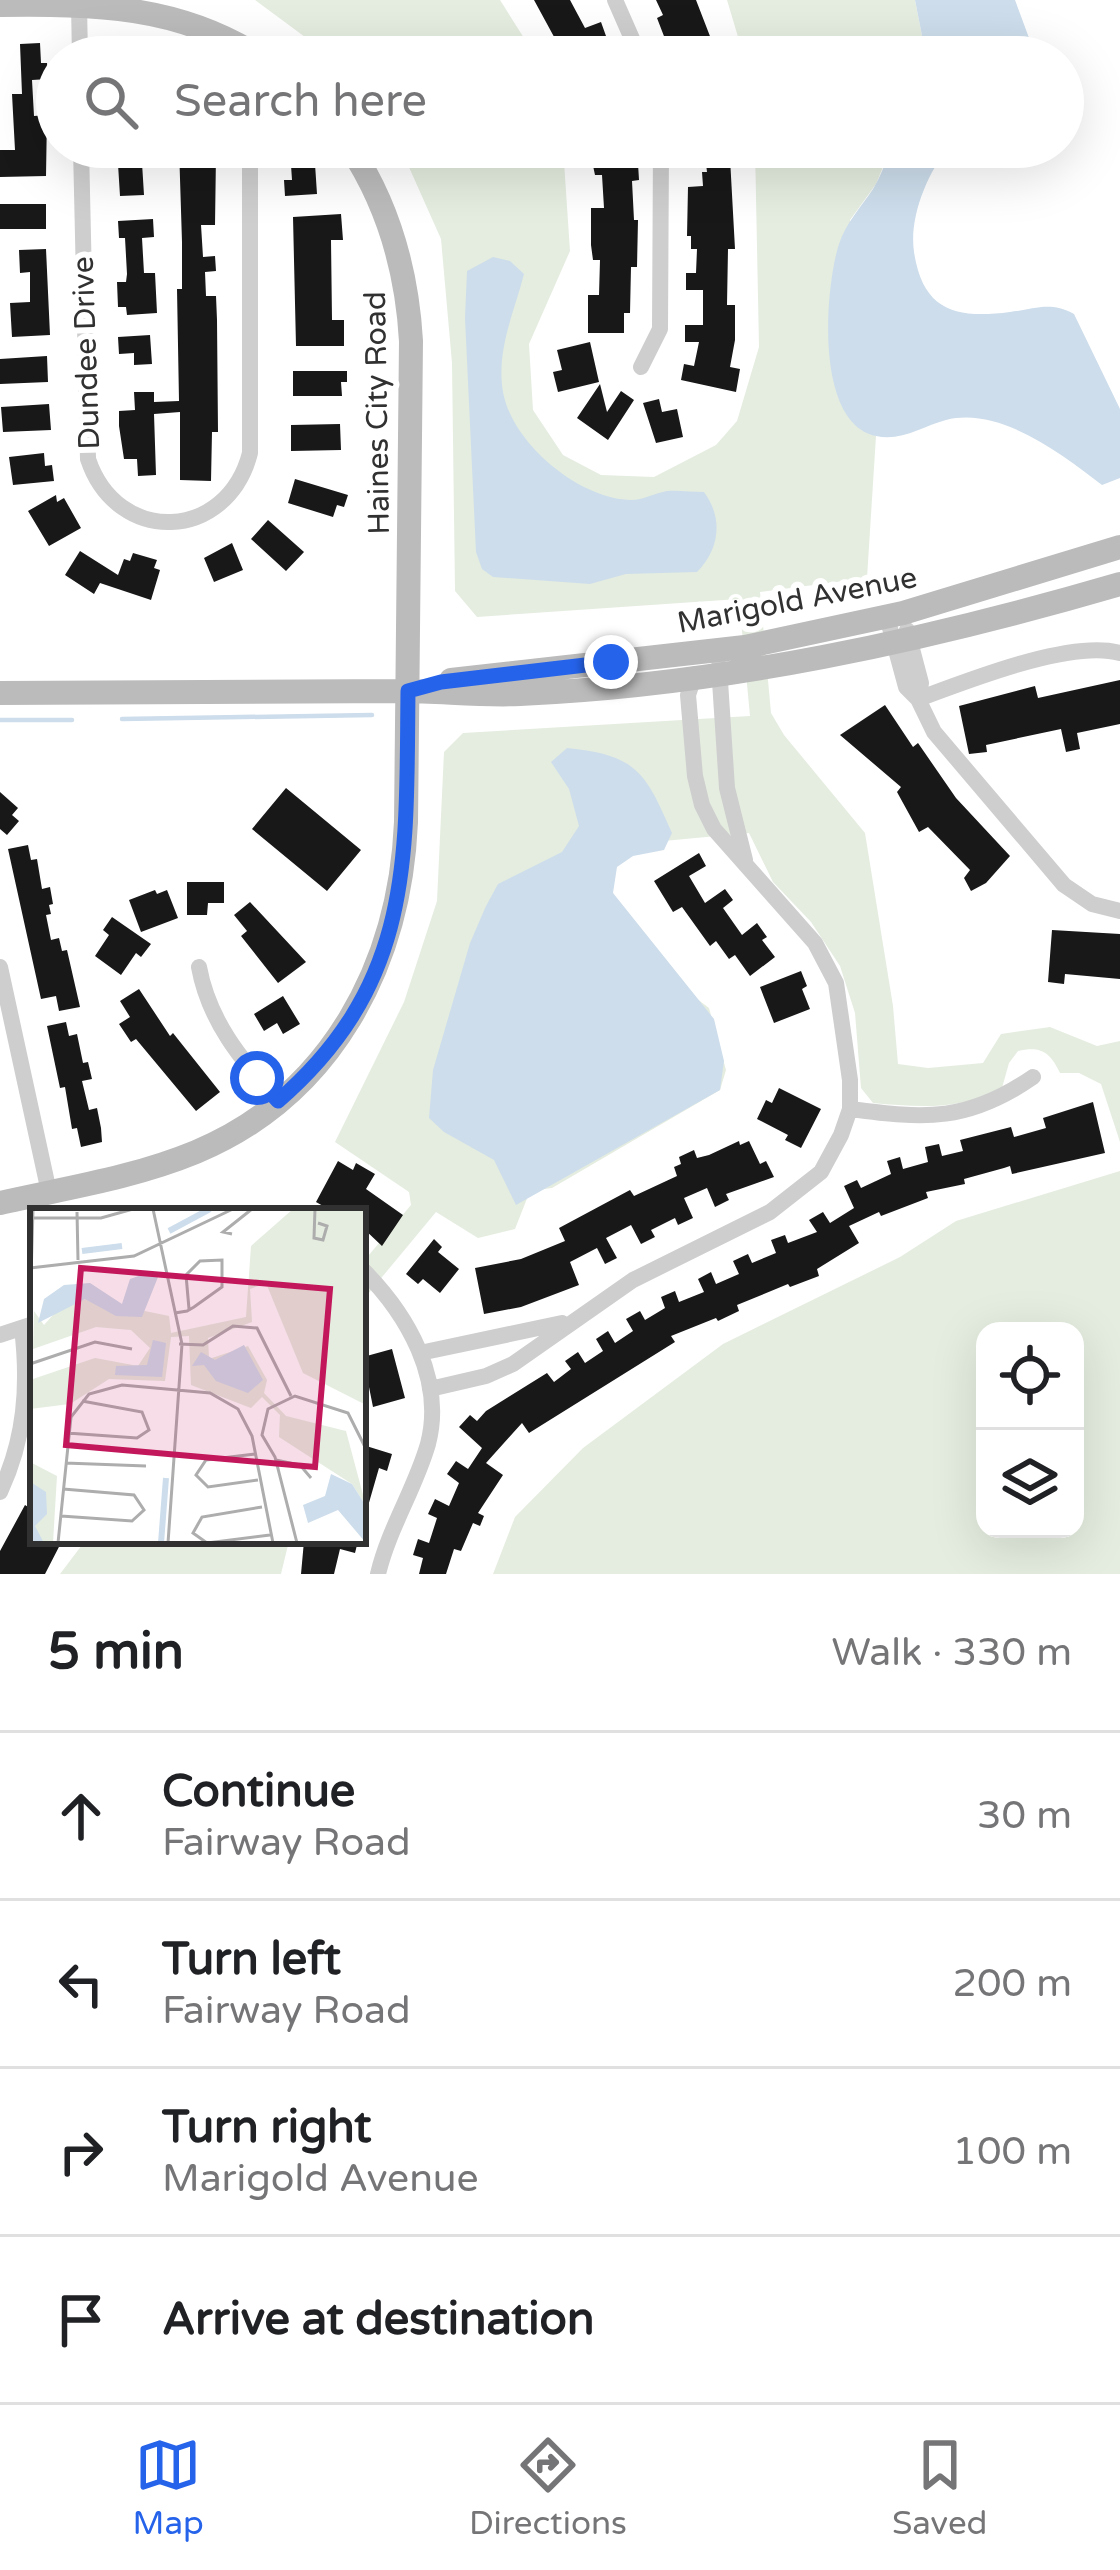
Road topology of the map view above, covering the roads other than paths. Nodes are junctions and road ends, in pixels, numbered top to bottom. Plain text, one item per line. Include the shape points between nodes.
1 (615, 0) edge
2 (79, 4) junction
3 (0, 5) edge
4 (80, 36) edge
5 (223, 36) edge
6 (631, 36) edge
7 (81, 168) edge
8 (250, 168) edge
9 (361, 168) edge
10 (661, 168) edge
11 (641, 367) dead end
12 (1120, 547) edge
13 (1120, 584) edge
14 (895, 615) junction
15 (901, 641) junction
16 (1120, 653) edge
17 (708, 664) junction
18 (408, 691) junction
19 (0, 694) edge
20 (918, 699) junction
21 (746, 867) junction
22 (1120, 911) edge
23 (199, 967) dead end
24 (0, 968) edge
25 (1034, 1076) dead end
26 (278, 1101) junction
27 (850, 1109) junction
28 (50, 1192) junction
29 (0, 1203) edge
30 (366, 1274) edge
31 (569, 1322) junction
32 (28, 1326) edge
33 (0, 1335) edge
34 (420, 1353) junction
35 (430, 1389) junction
36 (0, 1492) edge
37 (379, 1574) edge

1 - 6 street
2 - 3 street
2 - 4 street
2 - 5 street via 139,9
7 - 8 street, Dundee Drive via 88,459 125,510 176,522 225,499 250,453
9 - 18 street, Haines City Road via 386,215 408,299
10 - 11 street via 659,329
12 - 14 street, Marigold Avenue
13 - 15 street, Marigold Avenue
14 - 15 street
14 - 17 street, Marigold Avenue
15 - 17 street, Marigold Avenue
15 - 20 street via 906,687
16 - 20 street via 1076,650
17 - 18 street, Marigold Avenue via 441,682
17 - 21 street
17 - 21 street via 688,694 694,776 714,829
18 - 19 street, Marigold Avenue
18 - 26 street, Haines City Road via 404,862 390,933 351,1018
20 - 22 street via 934,733 1064,885
21 - 27 street via 829,966 848,1046
23 - 26 street via 218,1024
24 - 28 street
25 - 27 street via 997,1102 944,1115
26 - 28 street, Haines City Road via 195,1152
27 - 31 street via 821,1172 800,1192
28 - 29 street, Haines City Road
30 - 34 street via 403,1317
31 - 34 street
31 - 35 street via 512,1364
32 - 33 street
32 - 36 street via 19,1441
34 - 35 street
35 - 37 street via 427,1448

